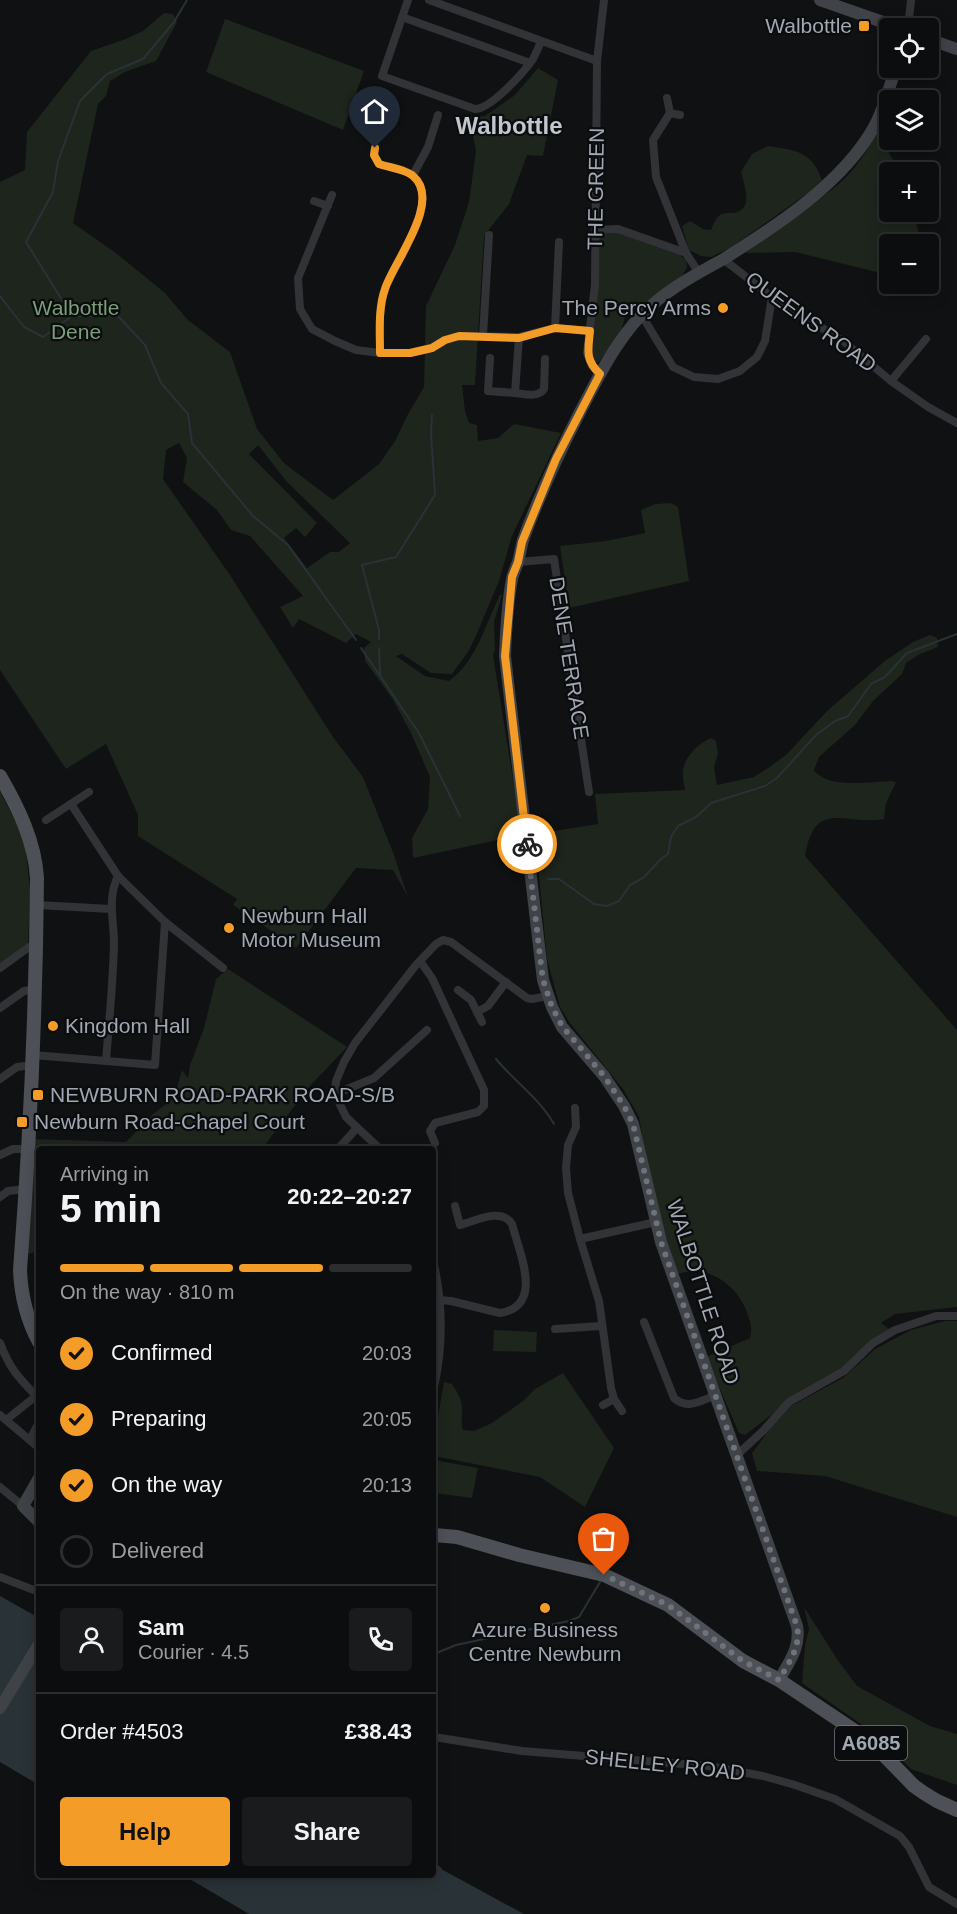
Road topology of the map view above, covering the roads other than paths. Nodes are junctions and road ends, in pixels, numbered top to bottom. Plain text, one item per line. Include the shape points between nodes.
1 (408, 0) edge
2 (429, 0) edge
3 (604, 0) edge
4 (820, 0) edge
5 (911, 0) edge
6 (402, 17) junction
7 (910, 18) edge
8 (879, 21) edge
9 (541, 41) junction
10 (939, 43) edge
11 (957, 49) edge
12 (597, 61) junction
13 (530, 63) junction
14 (892, 78) edge
15 (666, 98) dead end
16 (438, 115) dead end
17 (375, 148) dead end
18 (413, 175) junction
19 (332, 195) dead end
20 (314, 201) dead end
21 (328, 206) junction
22 (596, 230) junction
23 (489, 235) dead end
24 (559, 242) dead end
25 (686, 253) junction
26 (723, 259) junction
27 (699, 273) junction
28 (772, 297) junction
29 (641, 314) junction
30 (555, 328) junction
31 (590, 331) junction
32 (483, 336) junction
33 (519, 338) junction
34 (926, 339) dead end
35 (380, 353) junction
36 (490, 358) dead end
37 (547, 362) dead end
38 (600, 374) junction
39 (891, 381) junction
40 (515, 393) junction
41 (957, 423) edge
42 (518, 562) junction
43 (0, 776) edge
44 (89, 792) dead end
45 (589, 792) dead end
46 (71, 804) junction
47 (46, 820) dead end
48 (118, 876) junction
49 (37, 905) junction
50 (111, 909) junction
51 (165, 922) junction
52 (37, 944) junction
53 (420, 961) junction
54 (0, 968) edge
55 (224, 968) dead end
56 (506, 982) junction
57 (35, 989) junction
58 (458, 990) dead end
59 (548, 996) junction
60 (0, 1008) edge
61 (477, 1012) junction
62 (482, 1022) dead end
63 (427, 1029) dead end
64 (33, 1060) junction
65 (106, 1061) junction
66 (0, 1079) edge
67 (335, 1094) junction
68 (575, 1108) dead end
69 (356, 1129) junction
70 (435, 1143) dead end
71 (341, 1146) edge
72 (376, 1146) edge
73 (29, 1149) junction
74 (0, 1155) edge
75 (26, 1189) junction
76 (0, 1197) edge
77 (455, 1206) dead end
78 (656, 1222) junction
79 (580, 1239) junction
80 (436, 1279) edge
81 (439, 1300) junction
82 (957, 1316) edge
83 (644, 1322) dead end
84 (601, 1326) junction
85 (555, 1329) dead end
86 (36, 1335) edge
87 (0, 1343) edge
88 (436, 1374) edge
89 (716, 1395) junction
90 (36, 1396) edge
91 (36, 1399) edge
92 (614, 1399) junction
93 (603, 1405) dead end
94 (622, 1411) dead end
95 (3, 1418) edge
96 (36, 1428) edge
97 (30, 1440) junction
98 (36, 1445) edge
99 (738, 1454) junction
100 (36, 1483) edge
101 (0, 1486) edge
102 (23, 1506) junction
103 (36, 1519) edge
104 (436, 1535) edge
105 (0, 1577) edge
106 (36, 1592) edge
107 (36, 1649) edge
108 (779, 1680) junction
109 (0, 1708) edge
110 (436, 1737) edge
111 (957, 1810) edge
112 (957, 1904) edge

1 - 6 street
2 - 9 street
3 - 12 street, THE GREEN
4 - 8 street
5 - 7 street
6 - 13 street
6 - 13 street via 382,76 478,110
9 - 12 street
9 - 13 street
10 - 11 street
12 - 22 street, THE GREEN
14 - 26 street via 874,126 836,175 782,220
15 - 25 street via 675,114 653,140 656,177
16 - 18 street via 428,147
17 - 18 street via 379,164
18 - 35 street via 422,192 421,208 413,236 394,268 381,304
19 - 21 street
20 - 21 street
21 - 35 street via 298,278 300,309 312,329 356,350
22 - 25 street via 618,229
22 - 31 street, THE GREEN
23 - 32 street
24 - 30 street
25 - 27 street
26 - 27 street
26 - 28 street, QUEENS ROAD
27 - 29 street
28 - 29 street via 765,341 757,357 740,371 718,379 694,377 673,367
28 - 39 street, QUEENS ROAD via 843,341
29 - 38 street, WALBOTTLE ROAD
30 - 31 street
30 - 33 street
31 - 38 street, THE GREEN via 587,352
32 - 33 street
32 - 35 street via 459,336 410,353
33 - 40 street
34 - 39 street
36 - 40 street via 488,391
37 - 40 street via 542,393
38 - 42 street, WALBOTTLE ROAD via 556,459 522,542
39 - 41 street, QUEENS ROAD
42 - 45 street, DENE TERRACE via 554,559
42 - 59 street, WALBOTTLE ROAD via 512,577 505,656 541,965
43 - 49 main road via 29,837 36,867
44 - 46 street
46 - 47 street
46 - 48 street
48 - 50 street
48 - 51 street
49 - 50 street
49 - 52 main road
50 - 65 street via 114,943
51 - 55 street
51 - 65 street via 155,1065
52 - 54 street
52 - 57 main road
53 - 56 street via 443,940
53 - 67 street via 356,1043 344,1062
53 - 70 street via 432,978 484,1090 484,1106 478,1112 435,1123 430,1131
56 - 59 street via 527,998
56 - 61 street via 488,1006
57 - 60 street via 24,991
57 - 64 main road
58 - 61 street via 471,1000
59 - 78 street, WALBOTTLE ROAD via 562,1026 604,1076 629,1116
61 - 62 street
63 - 67 street via 374,1078
64 - 65 street
64 - 66 street
64 - 73 main road
67 - 69 street
68 - 79 street via 576,1127 568,1145 566,1168
69 - 71 street
69 - 72 street
73 - 74 street via 13,1149
73 - 75 main road
75 - 76 street via 8,1191
75 - 86 main road via 21,1282 25,1308
77 - 81 street via 460,1225 497,1215 508,1218 527,1287 519,1305 507,1312
78 - 79 street
78 - 89 street, WALBOTTLE ROAD
79 - 84 street via 599,1301
80 - 81 street
81 - 88 street
82 - 99 street via 936,1316 894,1330 873,1342 844,1371 789,1401
83 - 89 street via 674,1398 688,1405
84 - 85 street
84 - 92 street
87 - 90 street via 18,1378
89 - 99 street, WALBOTTLE ROAD
91 - 95 street
92 - 93 street
92 - 94 street
95 - 97 street
96 - 97 street
97 - 98 street
99 - 108 street, WALBOTTLE ROAD via 799,1634 796,1651
100 - 102 street
101 - 102 street
102 - 103 street
104 - 108 main road, A6085 via 604,1575 668,1605 743,1661
105 - 106 street
107 - 109 street
108 - 111 main road, A6085 via 875,1746 914,1786
110 - 112 street, SHELLEY ROAD via 522,1750 708,1766 795,1785 835,1799 900,1836 929,1887

